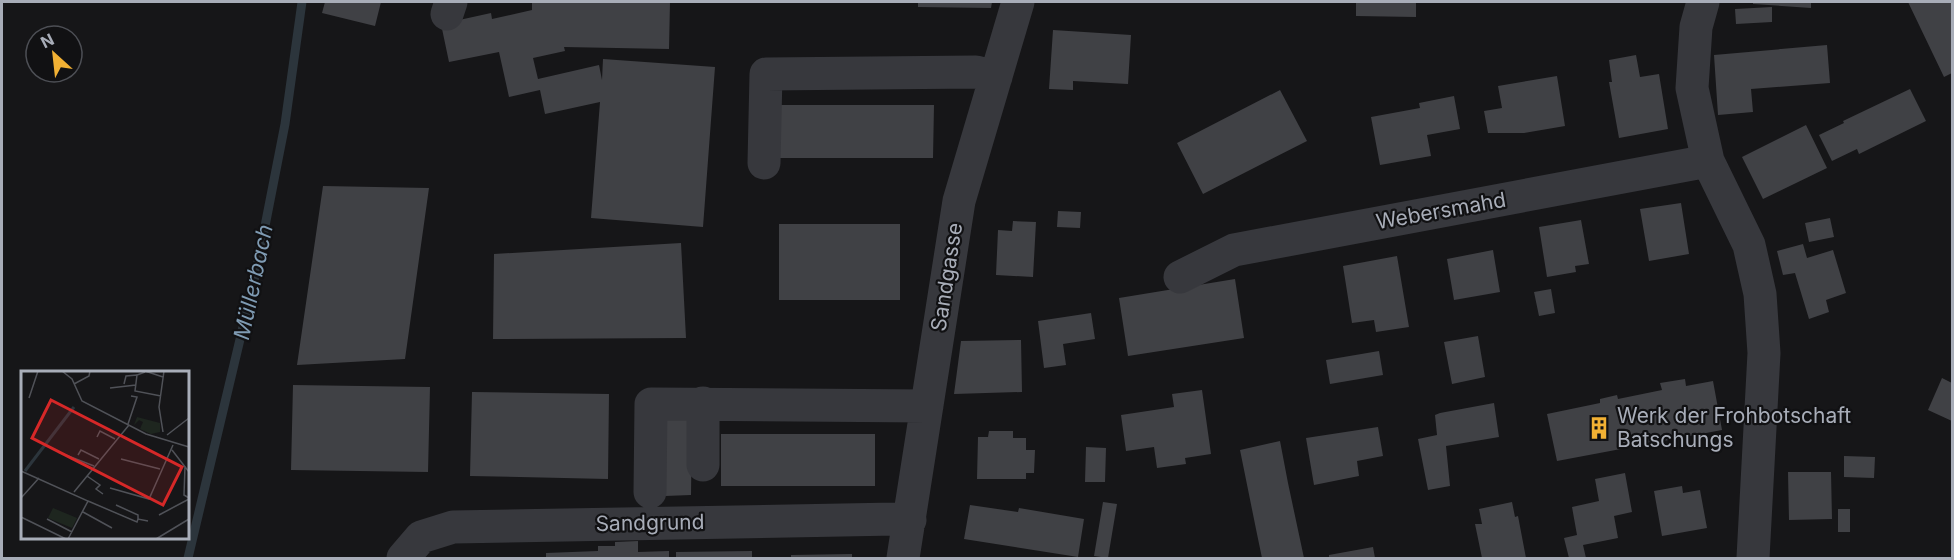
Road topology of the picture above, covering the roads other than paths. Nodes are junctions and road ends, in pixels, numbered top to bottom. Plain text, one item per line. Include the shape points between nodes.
1 (1018, 2) edge
2 (1703, 2) edge
3 (996, 77) junction
4 (1708, 161) junction
5 (764, 163) dead end
6 (1322, 232) junction
7 (1241, 270) dead end
8 (1180, 277) dead end
9 (703, 403) junction
10 (927, 406) junction
11 (702, 465) dead end
12 (650, 492) dead end
13 (910, 520) junction
14 (403, 558) edge
15 (903, 558) edge
16 (1753, 558) edge

1 - 3 street, Sandgasse
2 - 4 street via 1696,27 1692,88
3 - 5 street via 975,72 766,74
3 - 10 street, Sandgasse via 959,201
4 - 6 street, Webersmahd
4 - 16 street via 1749,245 1760,294 1764,353
6 - 7 street via 1286,263
6 - 8 street, Webersmahd via 1234,250
9 - 10 street
9 - 11 street
9 - 12 street via 651,404
10 - 13 street, Sandgasse
13 - 14 street, Sandgrund via 453,526 421,537
13 - 15 street, Sandgasse

